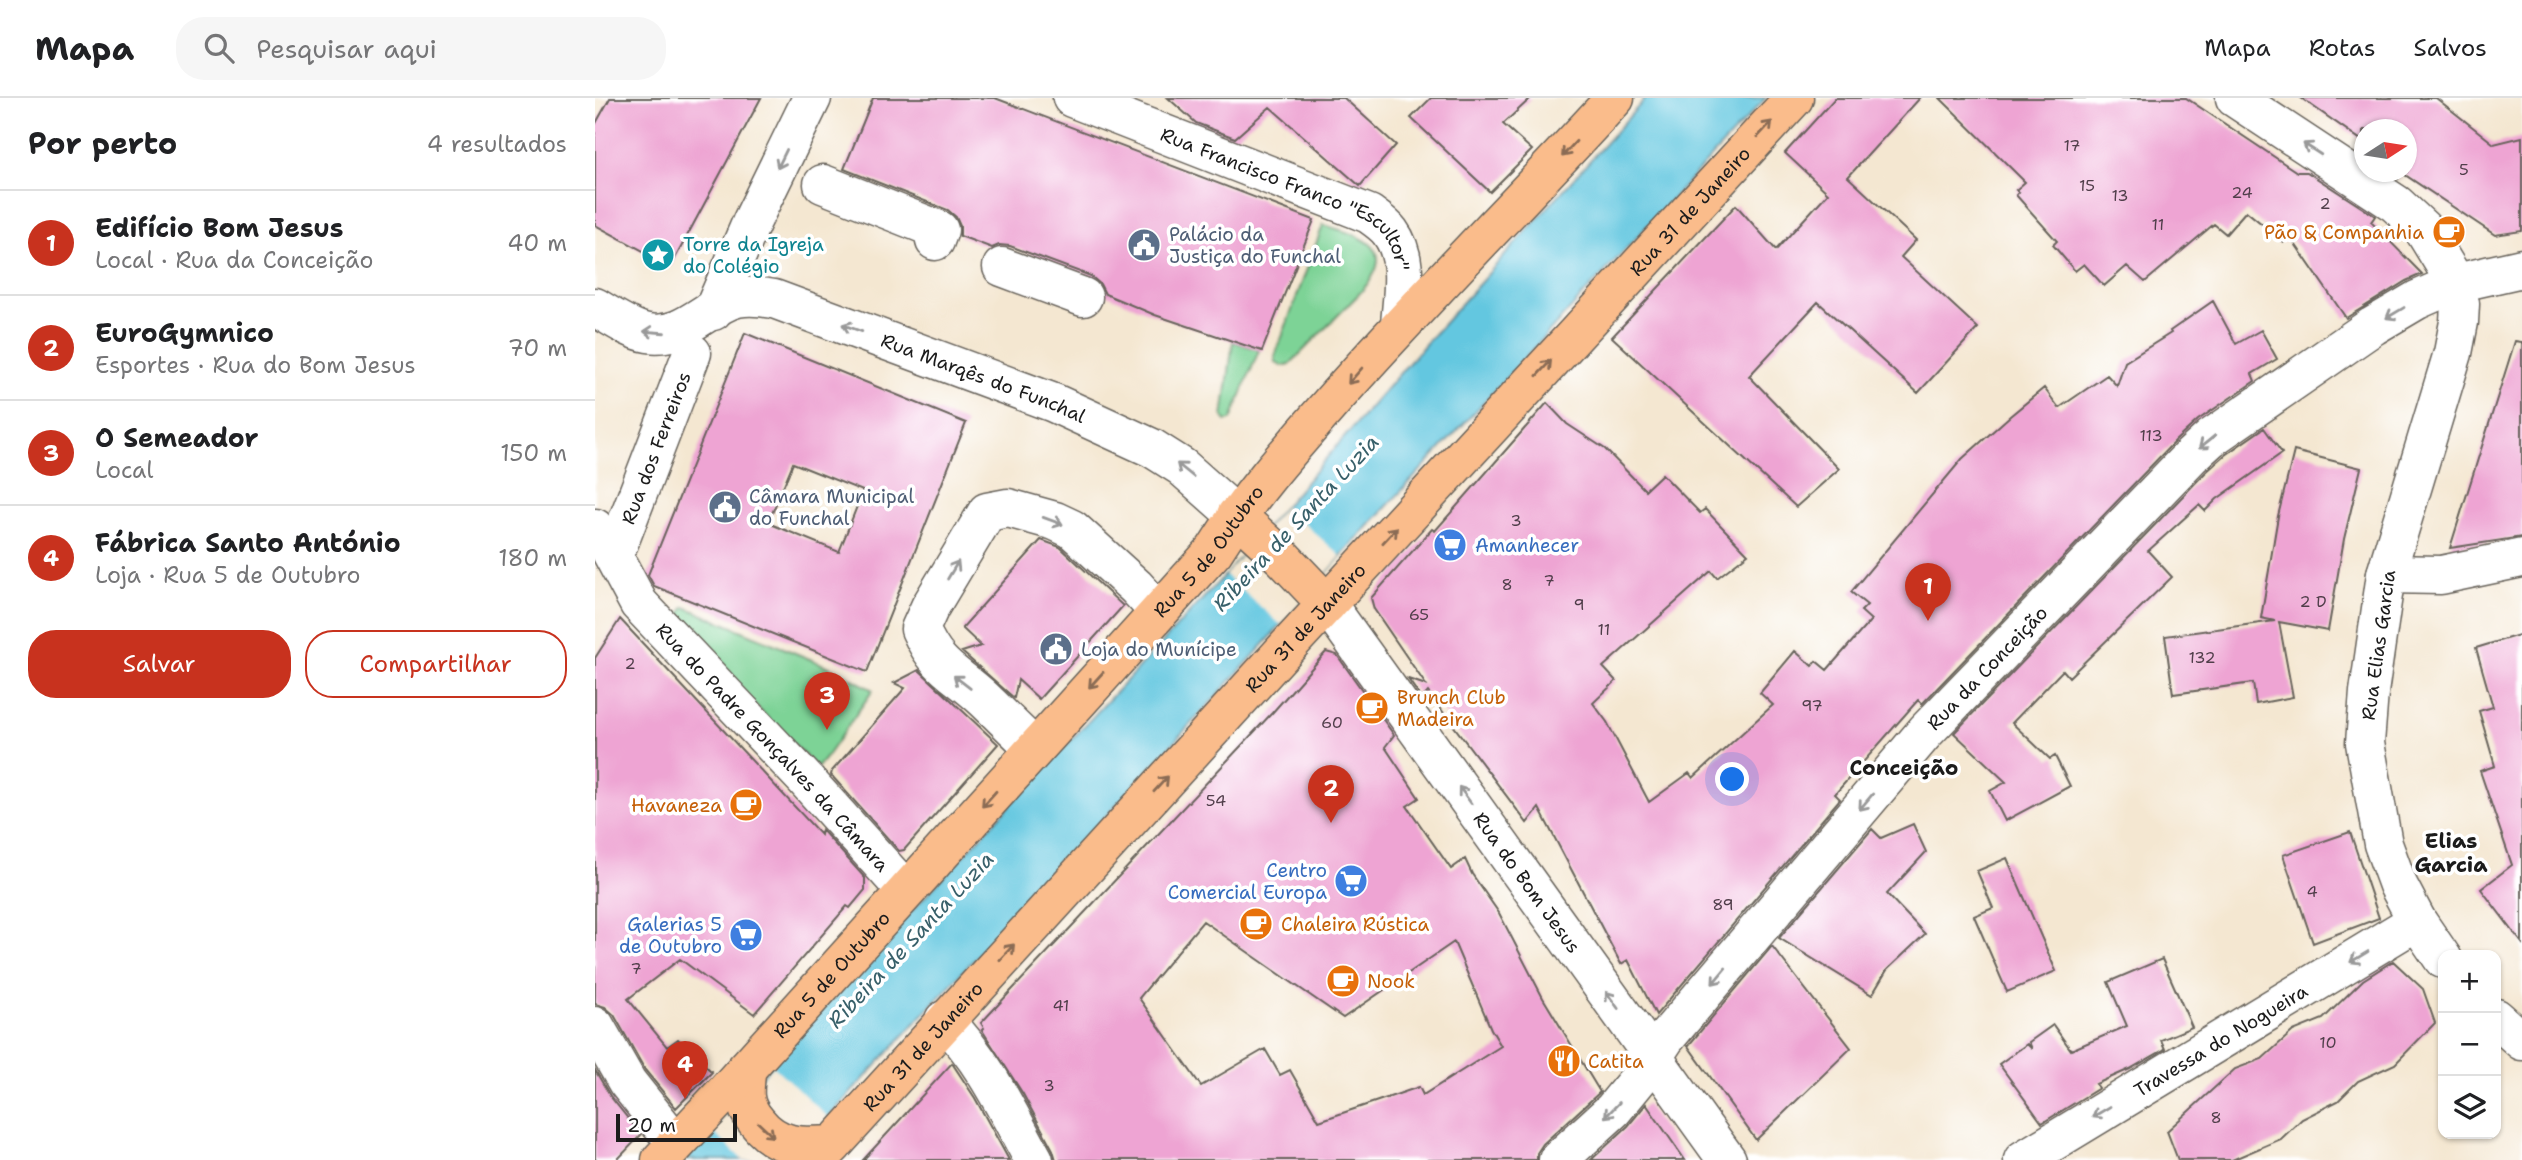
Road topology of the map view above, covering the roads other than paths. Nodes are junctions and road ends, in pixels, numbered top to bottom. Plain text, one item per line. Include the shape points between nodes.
1 (812, 98) edge
2 (1615, 98) edge
3 (1794, 98) edge
4 (2235, 98) edge
5 (1077, 99) edge
6 (823, 184) dead end
7 (935, 242) dead end
8 (1002, 267) dead end
9 (2522, 268) edge
10 (2456, 283) junction
11 (1062, 285) dead end
12 (595, 307) edge
13 (713, 311) junction
14 (1400, 325) junction
15 (692, 353) dead end
16 (1248, 525) junction
17 (602, 556) edge
18 (2522, 558) edge
19 (2386, 574) junction
20 (1320, 596) junction
21 (1158, 611) junction
22 (1035, 748) junction
23 (906, 891) junction
24 (2417, 921) junction
25 (2438, 952) edge
26 (944, 1020) junction
27 (2501, 1022) edge
28 (595, 1026) edge
29 (2522, 1041) edge
30 (1652, 1055) junction
31 (745, 1082) junction
32 (661, 1143) edge
33 (818, 1150) edge
34 (1034, 1160) edge
35 (1558, 1160) edge
36 (1727, 1160) edge
37 (2023, 1160) edge

1 -> 13 street
2 -> 14 main road, Rua 5 de Outubro
20 -> 3 main road, Rua 31 de Janeiro
10 -> 4 street via 2423,229 2396,204
5 - 14 street, Rua Francisco Franco "Escultor" via 1369,214 1389,231 1399,249 1404,269
6 - 7 street via 939,230
8 - 11 street
9 - 10 street, Rua da Conceição
10 - 19 street, Rua Elias Garcia via 2460,304 2453,354
10 -> 30 street, Rua da Conceição via 2373,326 2190,457 1926,731
13 -> 12 street, Rua Marqês do Funchal via 666,333 649,334
16 -> 13 street, Rua Marqês do Funchal via 1182,467 1152,448 1054,403 775,299 749,296
14 -> 16 main road, Rua 5 de Outubro via 1261,483
15 - 17 street, Rua dos Ferreiros
16 - 20 main road
16 - 21 main road, Rua 5 de Outubro via 1213,551
17 - 23 street, Rua do Padre Gonçalves da Câmara via 603,537 639,604
18 - 19 street via 2441,575
19 - 24 street, Rua Elias Garcia via 2365,743 2383,844
26 -> 20 main road, Rua 31 de Janeiro
30 -> 20 street, Rua do Bom Jesus
21 -> 22 main road, Rua 5 de Outubro
22 -> 21 street via 943,666 920,629 987,512 1007,508 1072,529
22 -> 23 main road, Rua 5 de Outubro
23 - 31 main road, Rua 5 de Outubro
24 - 25 street, Rua Elias Garcia
24 -> 37 street, Travessa do Nogueira
26 - 33 main road, Rua 31 de Janeiro
26 - 34 street via 989,1077
27 - 29 street
28 - 32 street
30 -> 35 street, Rua da Conceição via 1613,1110
30 - 36 street, Rua do Bom Jesus
31 - 32 main road, Rua 5 de Outubro
31 -> 33 main road via 748,1111 766,1134

